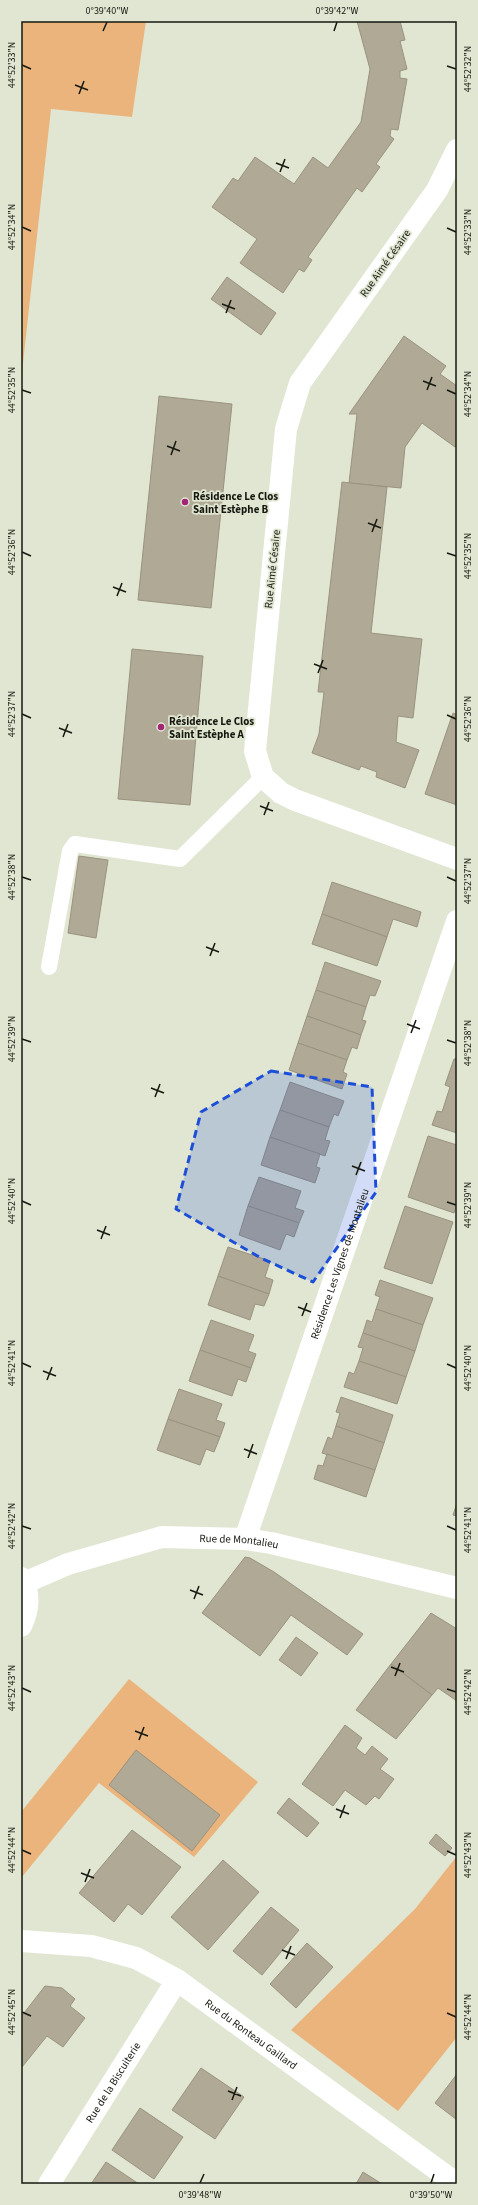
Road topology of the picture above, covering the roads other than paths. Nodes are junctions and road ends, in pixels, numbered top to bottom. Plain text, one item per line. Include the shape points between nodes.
1 (457, 150) edge
2 (263, 777) junction
3 (457, 859) edge
4 (457, 921) edge
5 (49, 967) dead end
6 (245, 1539) junction
7 (22, 1581) edge
8 (457, 1588) edge
9 (21, 1626) edge
10 (21, 1941) edge
11 (177, 1980) junction
12 (49, 2184) edge
13 (457, 2184) edge

1 - 2 street, Rue Aimé Césaire via 437,190 300,383 286,429 255,751
2 - 3 street via 281,793 295,800
2 - 5 lane via 180,859 75,844 70,851
4 - 6 street, Résidence Les Vignes de Montalieu
6 - 7 street, Rue de Montalieu via 162,1537 68,1564
6 - 8 street, Rue de Montalieu
7 - 9 street via 28,1598
10 - 11 street, Rue du Ronteau Gaillard via 99,1948 136,1958
11 - 12 street, Rue de la Biscuiterie
11 - 13 street, Rue du Ronteau Gaillard

